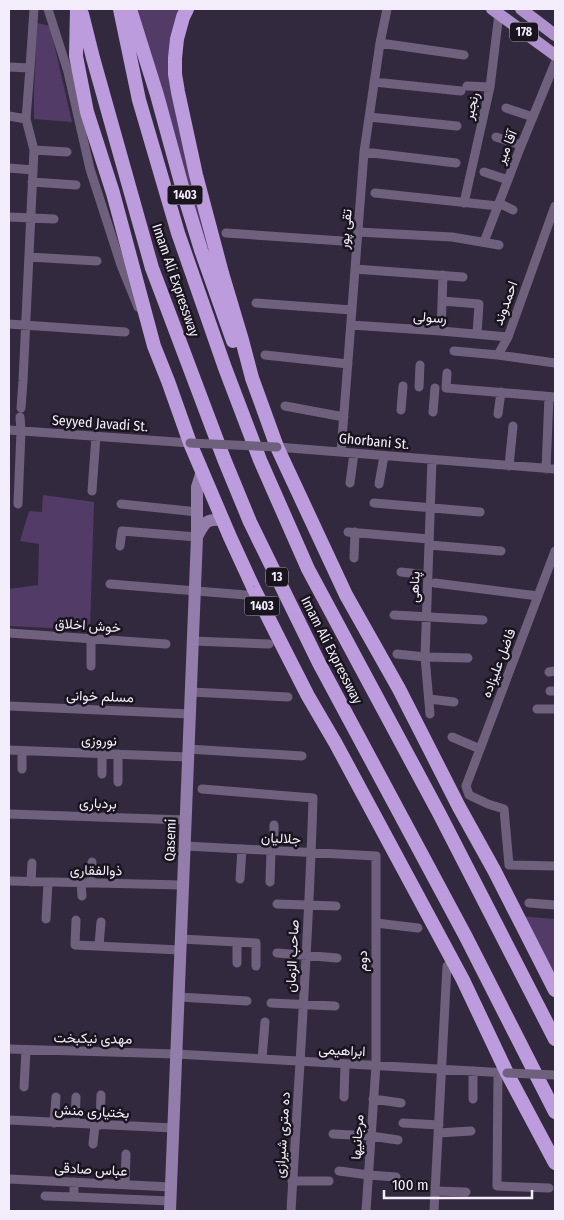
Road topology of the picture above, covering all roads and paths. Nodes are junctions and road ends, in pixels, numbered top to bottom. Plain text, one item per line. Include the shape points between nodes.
1 (34, 9) edge
2 (48, 9) edge
3 (78, 9) edge
4 (120, 9) edge
5 (130, 9) edge
6 (188, 9) edge
7 (387, 9) edge
8 (521, 9) edge
9 (496, 11) edge
10 (555, 35) edge
11 (380, 43) junction
12 (464, 55) dead end
13 (555, 55) edge
14 (555, 64) edge
15 (9, 67) edge
16 (30, 68) junction
17 (374, 82) junction
18 (490, 87) junction
19 (506, 108) dead end
20 (9, 116) edge
21 (369, 117) junction
22 (533, 117) junction
23 (26, 119) junction
24 (457, 126) dead end
25 (496, 137) dead end
26 (521, 145) junction
27 (34, 150) junction
28 (68, 152) dead end
29 (364, 152) junction
30 (456, 163) dead end
31 (9, 168) edge
32 (33, 170) junction
33 (484, 172) dead end
34 (508, 180) junction
35 (32, 182) junction
36 (76, 185) dead end
37 (375, 193) dead end
38 (464, 203) junction
39 (498, 205) junction
40 (555, 206) edge
41 (513, 210) dead end
42 (9, 217) edge
43 (30, 218) junction
44 (54, 219) dead end
45 (358, 232) junction
46 (226, 233) dead end
47 (357, 242) junction
48 (484, 242) junction
49 (499, 244) dead end
50 (29, 257) junction
51 (97, 261) dead end
52 (355, 270) junction
53 (443, 275) junction
54 (463, 276) dead end
55 (442, 301) junction
56 (256, 303) dead end
57 (352, 310) junction
58 (9, 324) edge
59 (26, 325) junction
60 (351, 325) junction
61 (441, 331) junction
62 (125, 332) dead end
63 (477, 334) junction
64 (508, 337) junction
65 (154, 346) junction
66 (454, 351) dead end
67 (265, 355) dead end
68 (498, 355) junction
69 (555, 362) edge
70 (348, 364) junction
71 (420, 365) dead end
72 (447, 373) dead end
73 (252, 378) junction
74 (403, 386) dead end
75 (419, 387) dead end
76 (435, 388) dead end
77 (501, 392) junction
78 (552, 397) edge
79 (285, 406) dead end
80 (401, 410) dead end
81 (433, 412) dead end
82 (498, 414) dead end
83 (344, 417) junction
84 (513, 426) dead end
85 (9, 430) edge
86 (20, 431) junction
87 (96, 436) junction
88 (190, 443) junction
89 (277, 447) junction
90 (341, 452) junction
91 (354, 453) junction
92 (384, 456) junction
93 (432, 460) junction
94 (509, 466) junction
95 (546, 469) junction
96 (555, 470) edge
97 (202, 471) junction
98 (350, 483) dead end
99 (379, 484) dead end
100 (92, 491) dead end
101 (374, 503) dead end
102 (18, 504) dead end
103 (121, 504) dead end
104 (430, 509) junction
105 (198, 512) junction
106 (480, 512) dead end
107 (223, 520) junction
108 (197, 537) junction
109 (429, 542) junction
110 (120, 546) dead end
111 (501, 551) dead end
112 (554, 555) edge
113 (354, 558) dead end
114 (401, 572) dead end
115 (428, 575) junction
116 (435, 583) dead end
117 (110, 584) dead end
118 (195, 591) junction
119 (246, 595) dead end
120 (538, 596) junction
121 (394, 615) dead end
122 (427, 617) junction
123 (483, 620) dead end
124 (9, 633) edge
125 (91, 639) junction
126 (193, 641) junction
127 (166, 644) dead end
128 (268, 644) dead end
129 (397, 654) dead end
130 (425, 657) junction
131 (468, 658) dead end
132 (91, 666) dead end
133 (191, 692) junction
134 (288, 697) dead end
135 (428, 699) junction
136 (454, 702) dead end
137 (9, 706) edge
138 (537, 709) dead end
139 (555, 709) edge
140 (190, 714) junction
141 (430, 714) dead end
142 (452, 737) dead end
143 (480, 749) junction
144 (9, 750) edge
145 (22, 751) junction
146 (188, 753) junction
147 (102, 754) junction
148 (118, 754) junction
149 (302, 756) dead end
150 (22, 769) dead end
151 (102, 774) dead end
152 (118, 782) dead end
153 (202, 789) dead end
154 (9, 814) edge
155 (186, 820) junction
156 (274, 826) dead end
157 (185, 846) junction
158 (242, 849) junction
159 (272, 851) junction
160 (311, 853) junction
161 (376, 856) joint
162 (92, 862) dead end
163 (32, 863) dead end
164 (555, 866) edge
165 (240, 879) dead end
166 (9, 881) edge
167 (31, 882) junction
168 (48, 882) junction
169 (270, 882) dead end
170 (86, 883) junction
171 (183, 886) junction
172 (82, 896) dead end
173 (529, 903) dead end
174 (276, 904) dead end
175 (308, 905) junction
176 (555, 905) edge
177 (336, 906) dead end
178 (46, 919) dead end
179 (76, 920) dead end
180 (101, 922) dead end
181 (376, 923) junction
182 (418, 928) dead end
183 (237, 942) junction
184 (181, 944) junction
185 (99, 946) junction
186 (277, 953) dead end
187 (306, 956) junction
188 (337, 958) dead end
189 (237, 963) dead end
190 (256, 966) dead end
191 (447, 966) dead end
192 (555, 990) edge
193 (179, 997) junction
194 (247, 1001) dead end
195 (271, 1003) dead end
196 (303, 1004) junction
197 (335, 1006) dead end
198 (265, 1022) dead end
199 (555, 1039) edge
200 (9, 1049) edge
201 (26, 1050) junction
202 (176, 1054) junction
203 (262, 1059) junction
204 (300, 1061) junction
205 (345, 1064) junction
206 (376, 1065) junction
207 (442, 1069) junction
208 (473, 1071) junction
209 (503, 1072) junction
210 (555, 1075) edge
211 (24, 1087) dead end
212 (101, 1095) dead end
213 (56, 1096) dead end
214 (76, 1097) dead end
215 (344, 1097) dead end
216 (373, 1099) junction
217 (473, 1099) dead end
218 (401, 1103) dead end
219 (555, 1112) edge
220 (9, 1120) edge
221 (54, 1123) junction
222 (403, 1123) dead end
223 (75, 1124) junction
224 (98, 1125) junction
225 (173, 1128) junction
226 (438, 1129) junction
227 (471, 1131) dead end
228 (333, 1134) dead end
229 (371, 1136) junction
230 (398, 1140) dead end
231 (93, 1144) dead end
232 (126, 1154) dead end
233 (555, 1163) edge
234 (340, 1171) dead end
235 (369, 1175) junction
236 (396, 1177) dead end
237 (9, 1178) edge
238 (292, 1181) junction
239 (329, 1181) dead end
240 (74, 1182) junction
241 (124, 1184) junction
242 (171, 1187) junction
243 (549, 1188) dead end
244 (435, 1191) junction
245 (466, 1192) dead end
246 (45, 1196) dead end
247 (74, 1197) junction
248 (170, 1206) edge
249 (290, 1211) edge
250 (366, 1211) edge
251 (434, 1211) edge

1 - 16 street
2 - 65 street via 68,72 93,177 121,265
3 - 65 highway, 1403 via 76,56 87,112 113,193
3 - 219 highway, Imam Ali Expressway / 13 via 152,268 250,522 319,663 462,928
4 - 199 highway, Imam Ali Expressway / 13 via 139,100 178,234 260,460 308,569
5 - 73 highway, 1403 via 158,95 201,250 233,341
6 - 73 highway via 177,38 178,92 196,175
7 - 11 street, تقی پور
8 - 10 main road, 178
9 - 13 main road, 178
9 - 18 street, رنجبر
11 - 12 street
11 - 17 street, تقی پور
14 - 22 street, آقا میر
15 - 16 street
16 - 23 street
17 - 18 street
17 - 21 street, تقی پور
18 - 38 street, رنجبر
19 - 22 street
20 - 23 street
21 - 24 street
21 - 29 street, تقی پور
22 - 26 street, آقا میر
23 - 27 street
25 - 26 street
26 - 34 street, آقا میر
27 - 28 street
27 - 32 street
29 - 30 street
29 - 45 street, تقی پور
31 - 32 street
32 - 35 street
33 - 34 street
34 - 39 street, آقا میر
35 - 36 street
35 - 43 street
37 - 38 street
38 - 39 street
39 - 41 street
39 - 48 street, آقا میر
40 - 64 street, احمدوند
42 - 43 street
43 - 44 street
43 - 50 street
45 - 47 street, تقی پور
45 - 48 street
46 - 47 street
47 - 52 street, تقی پور
48 - 49 street
50 - 51 street
50 - 59 street
52 - 53 street
52 - 57 street, تقی پور
53 - 54 street
53 - 55 street
55 - 61 street
55 - 63 street via 479,304
56 - 57 street
57 - 60 street, تقی پور
58 - 59 street
59 - 62 street
59 - 86 street
60 - 61 street, رسولی
60 - 70 street, تقی پور
61 - 63 street, رسولی
63 - 64 street, رسولی
64 - 68 street, احمدوند
65 - 88 highway, 1403
66 - 68 street
67 - 70 street
68 - 69 street
70 - 83 street, تقی پور
71 - 75 street
72 - 77 street via 446,388
73 - 89 highway
74 - 80 street
76 - 81 street
77 - 78 street
77 - 82 street
78 - 95 street
79 - 83 street
83 - 90 street, تقی پور
84 - 94 street
85 - 86 street, Seyyed Javadi St.
86 - 87 street, Seyyed Javadi St.
86 - 102 street
87 - 88 street, Seyyed Javadi St.
87 - 100 street
88 - 89 street, Ghorbani St., bridge
88 - 97 highway, 1403
89 - 90 street, Ghorbani St.
89 - 192 highway via 346,595
90 - 91 street, Ghorbani St.
91 - 92 street, Ghorbani St.
91 - 98 street
92 - 93 street, Ghorbani St.
92 - 99 street
93 - 94 street, Ghorbani St.
93 - 104 street, پناهی
94 - 95 street, Ghorbani St.
95 - 96 street, Ghorbani St.
97 - 105 main road, Qasemi via 197,487
97 - 107 highway, 1403
101 - 104 street
103 - 105 street
104 - 106 street
104 - 109 street, پناهی
105 - 108 main road, Qasemi
107 - 108 main road via 205,522
107 - 209 highway, 1403 via 304,688 463,980
108 - 110 street via 122,531
108 - 118 main road, Qasemi
109 - 111 street
109 - 113 street via 352,532
109 - 115 street, پناهی
112 - 120 street, فاضل علیزاده
114 - 115 street
115 - 122 street, پناهی
116 - 120 street
117 - 118 street
118 - 119 street
118 - 126 main road, Qasemi
120 - 143 street, فاضل علیزاده
121 - 122 street
122 - 123 street
122 - 130 street, پناهی
124 - 125 street, خوش اخلاق
125 - 127 street, خوش اخلاق
125 - 132 street
126 - 128 street
126 - 133 main road, Qasemi
129 - 130 street
130 - 131 street
130 - 135 street, پناهی
133 - 134 street
133 - 140 main road, Qasemi
135 - 136 street
135 - 141 street, پناهی
137 - 140 street, مسلم خوانی
138 - 139 street
140 - 146 main road, Qasemi
142 - 143 street
143 - 164 street, فاضل علیزاده via 466,786 469,795 504,809 509,865
144 - 145 street, نوروزی
145 - 147 street, نوروزی
145 - 150 street
146 - 148 street, نوروزی
146 - 149 street, نوروزی
146 - 155 main road, Qasemi
147 - 148 street, نوروزی
147 - 151 street
148 - 152 street
153 - 160 street, صاحب الزمان via 313,798
154 - 155 street, بردباری
155 - 157 main road, Qasemi
156 - 159 street
157 - 158 street, جلالیان
157 - 171 main road, Qasemi
158 - 159 street, جلالیان
158 - 165 street
159 - 160 street, جلالیان
159 - 169 street
160 - 161 street, جلالیان
160 - 175 street, صاحب الزمان
161 - 181 street, دوم
162 - 170 street
163 - 167 street
166 - 167 street, ذوالفقاری
167 - 168 street, ذوالفقاری
168 - 170 street, ذوالفقاری
168 - 178 street
170 - 171 street, ذوالفقاری
170 - 172 street
171 - 184 main road, Qasemi
173 - 176 street
174 - 175 street
175 - 177 street
175 - 187 street, صاحب الزمان
179 - 185 street via 75,945
180 - 185 street
181 - 182 street
181 - 206 street, دوم
183 - 184 street
183 - 189 street
183 - 190 street via 256,944
184 - 185 street
184 - 193 main road, Qasemi
186 - 187 street
187 - 188 street
187 - 196 street, صاحب الزمان
191 - 207 street
193 - 194 street
193 - 202 main road, Qasemi
195 - 196 street
196 - 197 street
196 - 204 street, صاحب الزمان
198 - 203 street
200 - 201 street, مهدی نیکبخت
201 - 202 street, مهدی نیکبخت
201 - 211 street
202 - 203 street, ابراهیمی
202 - 225 main road, Qasemi
203 - 204 street, ابراهیمی
204 - 205 street, ابراهیمی
204 - 238 street, ده متری شیرازی
205 - 206 street, ابراهیمی
205 - 215 street
206 - 207 street, ابراهیمی
206 - 216 street, مرجانیها
207 - 208 street, ابراهیمی
207 - 226 street
208 - 209 street, ابراهیمی
208 - 217 street
209 - 210 street, ابراهیمی, bridge
209 - 233 highway, 1403
209 - 243 street via 497,1186
212 - 224 street
213 - 221 street
214 - 223 street
216 - 218 street
216 - 229 street, مرجانیها
220 - 221 street, بختیاری منش
221 - 223 street, بختیاری منش
222 - 226 street
223 - 224 street, بختیاری منش
224 - 225 street, بختیاری منش
224 - 231 street
225 - 242 main road, Qasemi
226 - 227 street
226 - 244 street
228 - 229 street
229 - 230 street
229 - 235 street, مرجانیها
232 - 241 street
234 - 235 street
235 - 236 street
235 - 250 street, مرجانیها
237 - 240 street, عباس صادقی
238 - 239 street
238 - 249 street, ده متری شیرازی
240 - 241 street, عباس صادقی
240 - 247 street
241 - 242 street, عباس صادقی
242 - 248 main road, Qasemi
244 - 245 street
244 - 251 street
246 - 247 street
247 - 248 street

